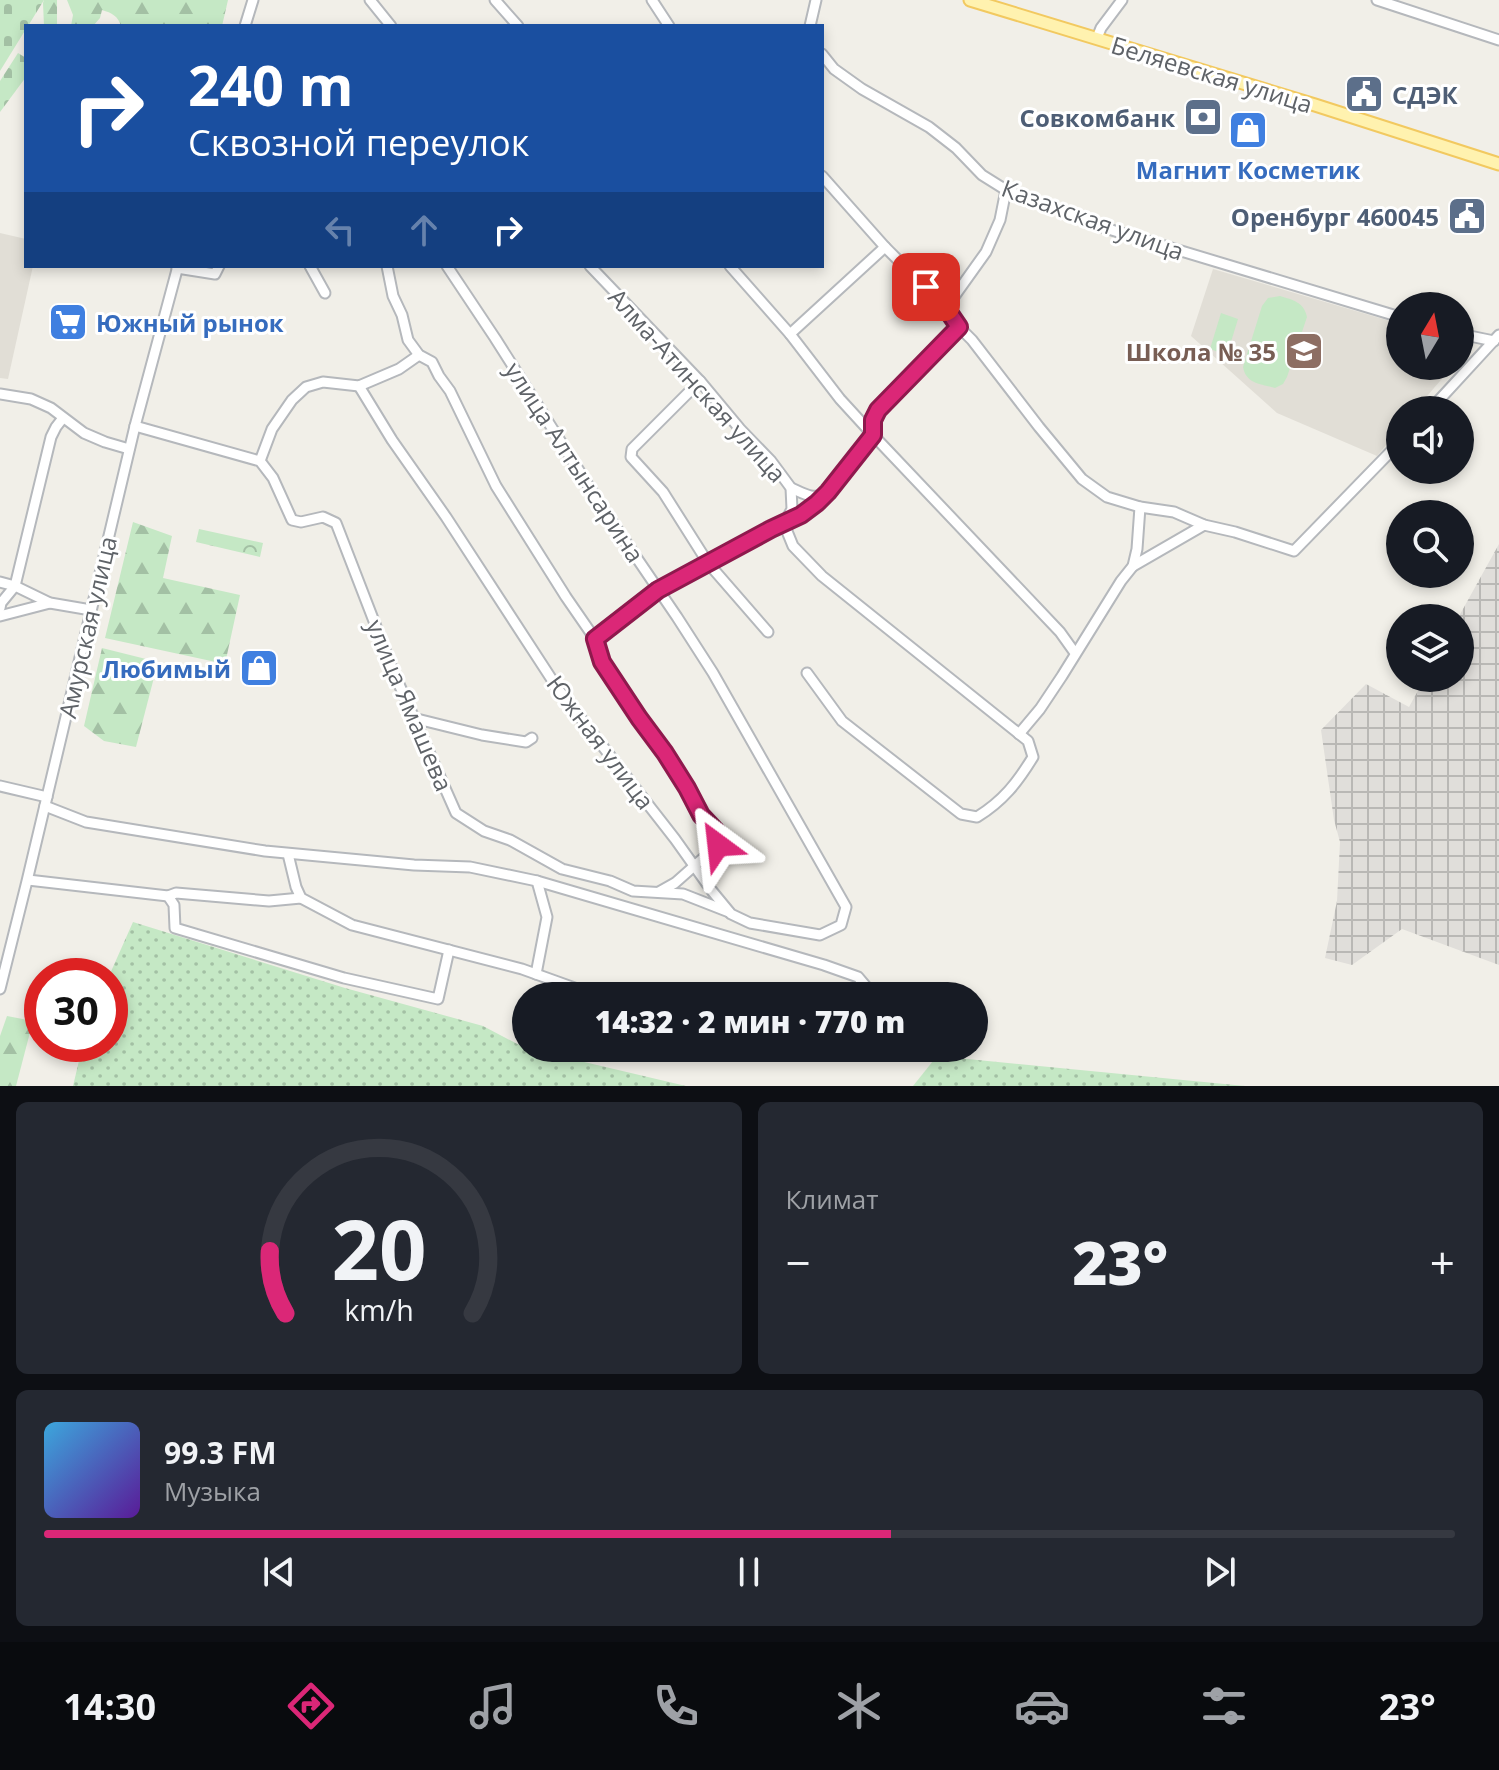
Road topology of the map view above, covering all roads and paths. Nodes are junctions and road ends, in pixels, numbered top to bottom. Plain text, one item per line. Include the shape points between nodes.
1 (253, 0) edge
2 (370, 0) edge
3 (495, 0) edge
4 (652, 0) edge
5 (816, 0) edge
6 (970, 0) edge
7 (1122, 0) edge
8 (1377, 0) edge
9 (246, 24) edge
10 (389, 24) edge
11 (516, 24) edge
12 (668, 24) edge
13 (810, 24) edge
14 (1097, 38) junction
15 (1499, 40) edge
16 (824, 56) edge
17 (1499, 164) edge
18 (824, 178) edge
19 (1006, 190) junction
20 (885, 247) junction
21 (177, 268) edge
22 (182, 268) edge
23 (218, 268) edge
24 (311, 268) edge
25 (387, 268) edge
26 (448, 268) edge
27 (592, 268) edge
28 (732, 268) edge
29 (325, 293) dead end
30 (946, 308) junction
31 (1386, 313) edge
32 (959, 327) junction
33 (790, 334) junction
34 (1474, 336) edge
35 (1497, 338) edge
36 (419, 355) junction
37 (700, 381) junction
38 (359, 386) junction
39 (0, 394) edge
40 (1443, 396) edge
41 (63, 418) junction
42 (135, 426) junction
43 (873, 435) junction
44 (129, 449) junction
45 (1386, 456) edge
46 (260, 461) junction
47 (791, 488) junction
48 (828, 492) junction
49 (1140, 507) junction
50 (784, 524) junction
51 (1204, 525) junction
52 (708, 563) junction
53 (1133, 566) junction
54 (0, 582) edge
55 (15, 586) junction
56 (658, 590) junction
57 (0, 603) edge
58 (50, 603) junction
59 (91, 610) junction
60 (0, 616) edge
61 (768, 632) dead end
62 (595, 639) junction
63 (1075, 653) junction
64 (807, 673) dead end
65 (413, 718) junction
66 (1019, 734) junction
67 (532, 738) dead end
68 (0, 786) edge
69 (46, 802) junction
70 (288, 854) junction
71 (694, 866) junction
72 (28, 880) junction
73 (537, 881) junction
74 (659, 892) junction
75 (168, 896) junction
76 (301, 898) junction
77 (846, 907) joint
78 (731, 914) junction
79 (449, 950) junction
80 (536, 974) junction
81 (558, 982) edge
82 (862, 982) edge
83 (0, 989) edge

1 - 9 street
2 - 10 street
3 - 11 street
4 - 12 street
5 - 13 street
6 - 14 main road, Беляевская улица
7 - 14 street
8 - 15 street
14 - 17 main road, Беляевская улица
16 - 19 street, Казахская улица via 862,89 929,127
18 - 20 street
19 - 30 street via 986,252
19 - 31 street, Казахская улица via 1105,228
20 - 30 street
20 - 33 street
21 - 42 street, Амурская улица
22 - 23 street via 215,274
24 - 29 street
25 - 36 street, Южная улица via 408,340
26 - 56 street, улица Алтынсарина
27 - 37 street, Алма-Атинская улица
28 - 33 street
30 - 32 street
32 - 43 street via 878,410
32 - 49 street via 1082,479 1107,497
33 - 43 street
34 - 35 street
35 - 40 street
36 - 38 street
36 - 62 street, Южная улица via 432,362 450,391 496,486
37 - 47 street, Алма-Атинская улица
37 - 52 street via 632,449 631,457 663,492
38 - 46 street via 323,382 306,387 272,429
38 - 71 street, Южная улица via 558,689
39 - 41 street via 31,399
41 - 44 street via 84,433
41 - 55 street via 51,437
42 - 44 street, Амурская улица
42 - 46 street
43 - 48 street
43 - 63 street
44 - 59 street, Амурская улица
45 - 51 street via 1294,551
46 - 65 street, улица Ямашева via 292,520 323,517 336,523
47 - 48 street via 812,497
47 - 50 street, Алма-Атинская улица via 792,509
48 - 50 street
49 - 51 street via 1174,512
49 - 53 street
50 - 52 street
50 - 66 street via 793,546 822,576
51 - 53 street
52 - 56 street
52 - 61 street
53 - 63 street
54 - 55 street
55 - 57 street
55 - 58 street
56 - 62 street
56 - 77 street, улица Алтынсарина via 744,725
58 - 59 street
58 - 60 street
59 - 69 street, Амурская улица
62 - 71 street, Южная улица via 602,662 716,831 718,845
63 - 66 street
64 - 66 street via 842,721 961,814 977,817 1019,780 1033,757 1028,741
65 - 67 street via 482,735 526,742
65 - 74 street, улица Ямашева via 456,813 562,869 633,891
68 - 69 street
69 - 70 street via 86,822
69 - 72 street, Амурская улица
70 - 73 street via 460,866
70 - 76 street
71 - 74 street
71 - 78 street
72 - 75 street
72 - 83 street, Амурская улица
73 - 80 street via 547,917
73 - 82 street
74 - 78 street, улица Ямашева via 683,894
75 - 76 street
75 - 79 street via 175,928 344,978 438,999
76 - 79 street via 352,925
77 - 78 street, улица Ямашева via 841,925 820,935 750,923
79 - 80 street
80 - 81 street

